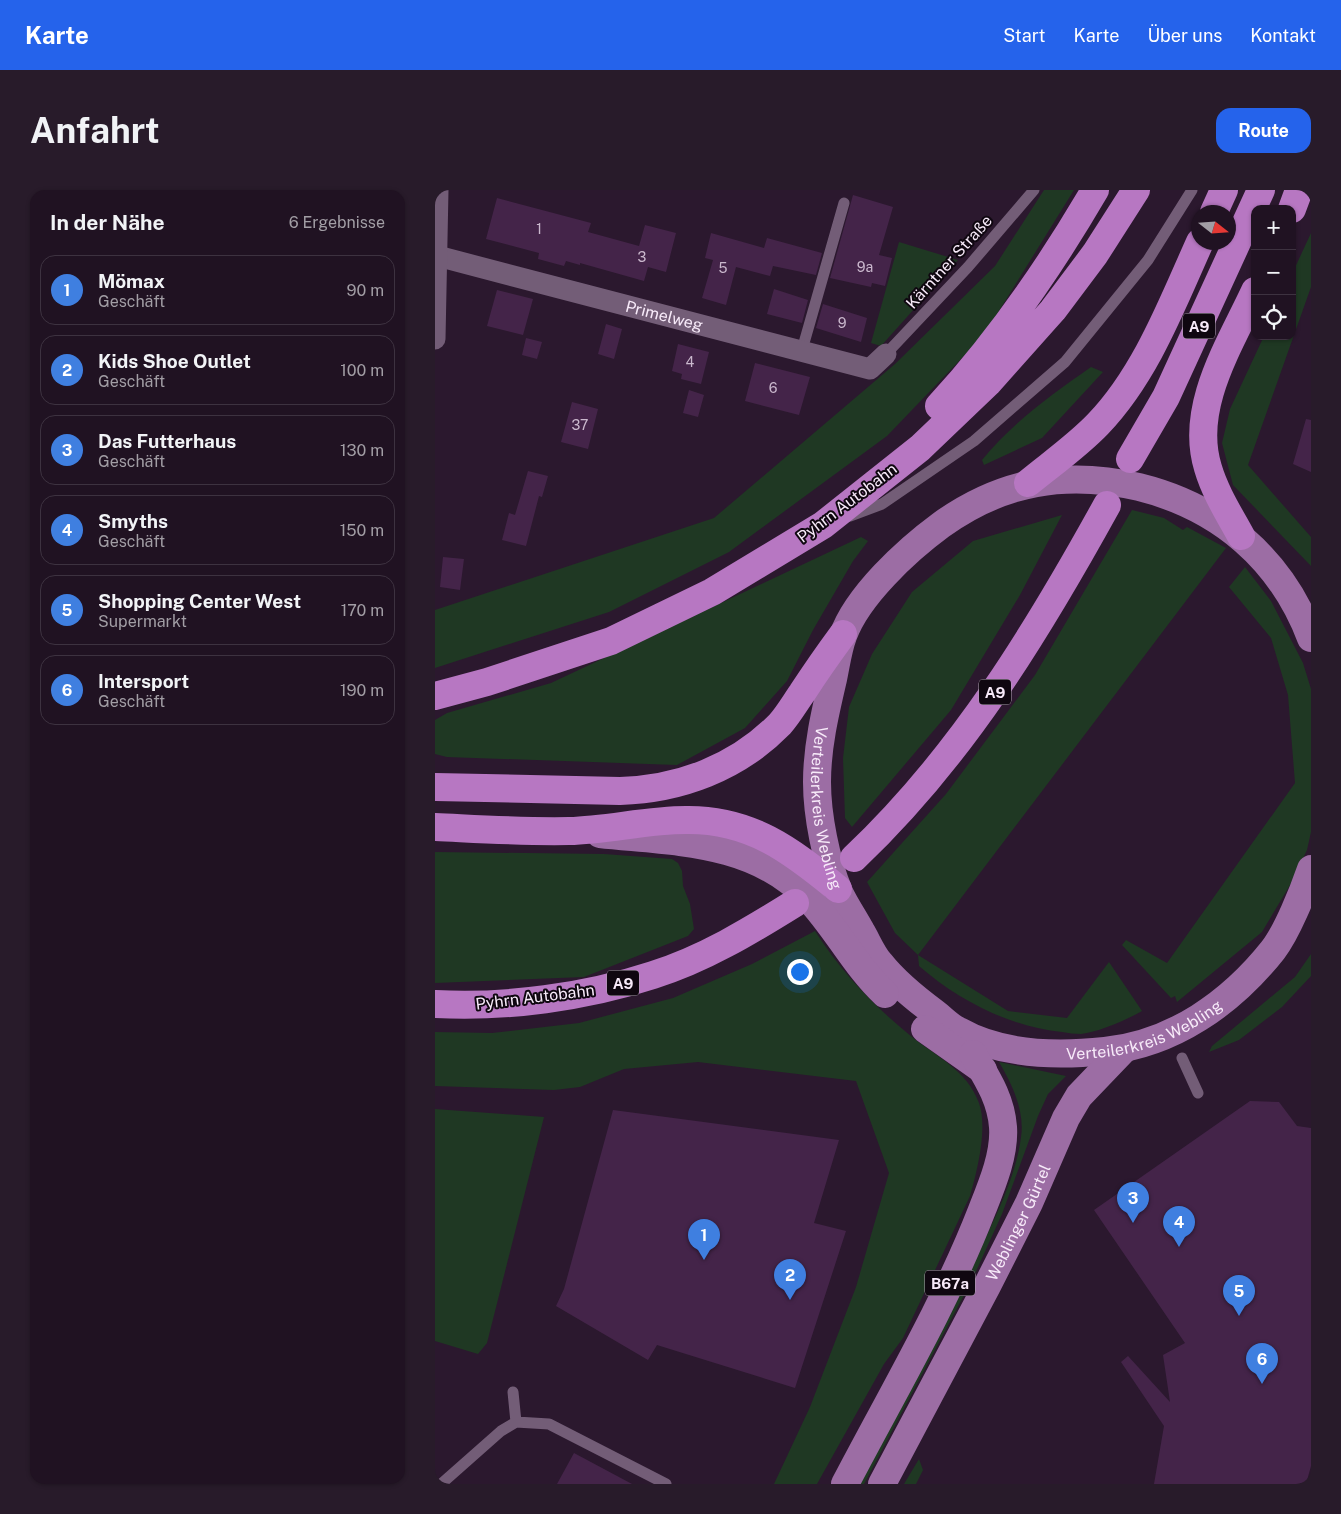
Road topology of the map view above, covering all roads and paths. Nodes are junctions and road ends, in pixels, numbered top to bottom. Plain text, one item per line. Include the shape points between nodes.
1 (437, 190) edge
2 (1034, 190) edge
3 (1095, 190) edge
4 (1136, 190) edge
5 (1192, 190) edge
6 (1225, 190) edge
7 (1261, 190) edge
8 (1299, 190) edge
9 (844, 203) dead end
10 (1218, 205) edge
11 (1293, 205) edge
12 (1196, 250) edge
13 (436, 268) edge
14 (1253, 295) edge
15 (435, 339) edge
16 (803, 350) junction
17 (887, 354) joint
18 (920, 448) junction
19 (1130, 459) dead end
20 (1028, 483) junction
21 (1107, 505) dead end
22 (823, 525) junction
23 (1241, 536) junction
24 (843, 634) junction
25 (1311, 638) edge
26 (439, 695) edge
27 (435, 787) edge
28 (435, 827) edge
29 (569, 831) junction
30 (854, 858) dead end
31 (1311, 869) edge
32 (795, 903) dead end
33 (838, 906) junction
34 (1311, 912) edge
35 (1275, 948) junction
36 (435, 1004) edge
37 (959, 1032) junction
38 (1124, 1049) junction
39 (1182, 1058) dead end
40 (983, 1070) junction
41 (1198, 1093) dead end
42 (513, 1392) dead end
43 (516, 1422) junction
44 (850, 1473) edge
45 (441, 1484) edge
46 (666, 1484) edge
47 (836, 1484) edge
48 (882, 1484) edge

1 - 13 street
2 - 17 lane, Kärntner Straße
3 - 18 highway via 1063,244 1001,335 938,407
4 - 18 highway, Pyhrn Autobahn via 1095,254 1053,310 988,383
5 - 22 lane via 1148,260 1065,362 974,441 882,504
6 - 10 highway
7 - 19 highway, A9 via 1166,397
8 - 11 highway
9 - 16 lane
12 - 20 highway via 1131,383 1097,425
13 - 15 street
13 - 16 street, Primelweg
14 - 23 highway via 1213,384 1204,413 1203,442 1207,467
16 - 17 street, Primelweg via 870,369
18 - 22 highway, Pyhrn Autobahn
20 - 23 main road, Verteilerkreis Webling via 1109,480 1195,507
20 - 24 main road, Verteilerkreis Webling via 959,512 917,543 866,597
21 - 30 highway, A9 via 1004,680 925,784
22 - 26 highway, Pyhrn Autobahn via 712,592 611,641
23 - 25 main road, Verteilerkreis Webling via 1269,564 1285,587
24 - 27 highway via 781,722 757,745 723,767 695,778 650,790
24 - 33 main road, Verteilerkreis Webling via 819,748 817,785 824,840
28 - 29 highway
29 - 33 main road via 727,850 759,862 781,875 808,898
29 - 33 highway via 685,820 719,822 755,832 801,858
31 - 35 main road, Verteilerkreis Webling
32 - 36 highway, Pyhrn Autobahn / A9 via 710,952 654,975 596,990 510,1002 461,1006
33 - 37 main road, Verteilerkreis Webling via 878,962 919,1001
33 - 40 main road via 859,966 909,1017
34 - 35 main road
35 - 38 main road, Verteilerkreis Webling via 1239,986 1188,1026
37 - 38 main road, Verteilerkreis Webling via 1033,1054
37 - 40 main road, B67a
38 - 48 main road, Weblinger Gürtel / B67a via 1079,1096 1066,1118 1029,1203
39 - 41 lane
40 - 44 main road, B67a via 1000,1104 1003,1128 1001,1153 990,1191 939,1308
42 - 43 lane
43 - 45 lane via 501,1431
43 - 46 lane via 549,1424
44 - 47 lane

